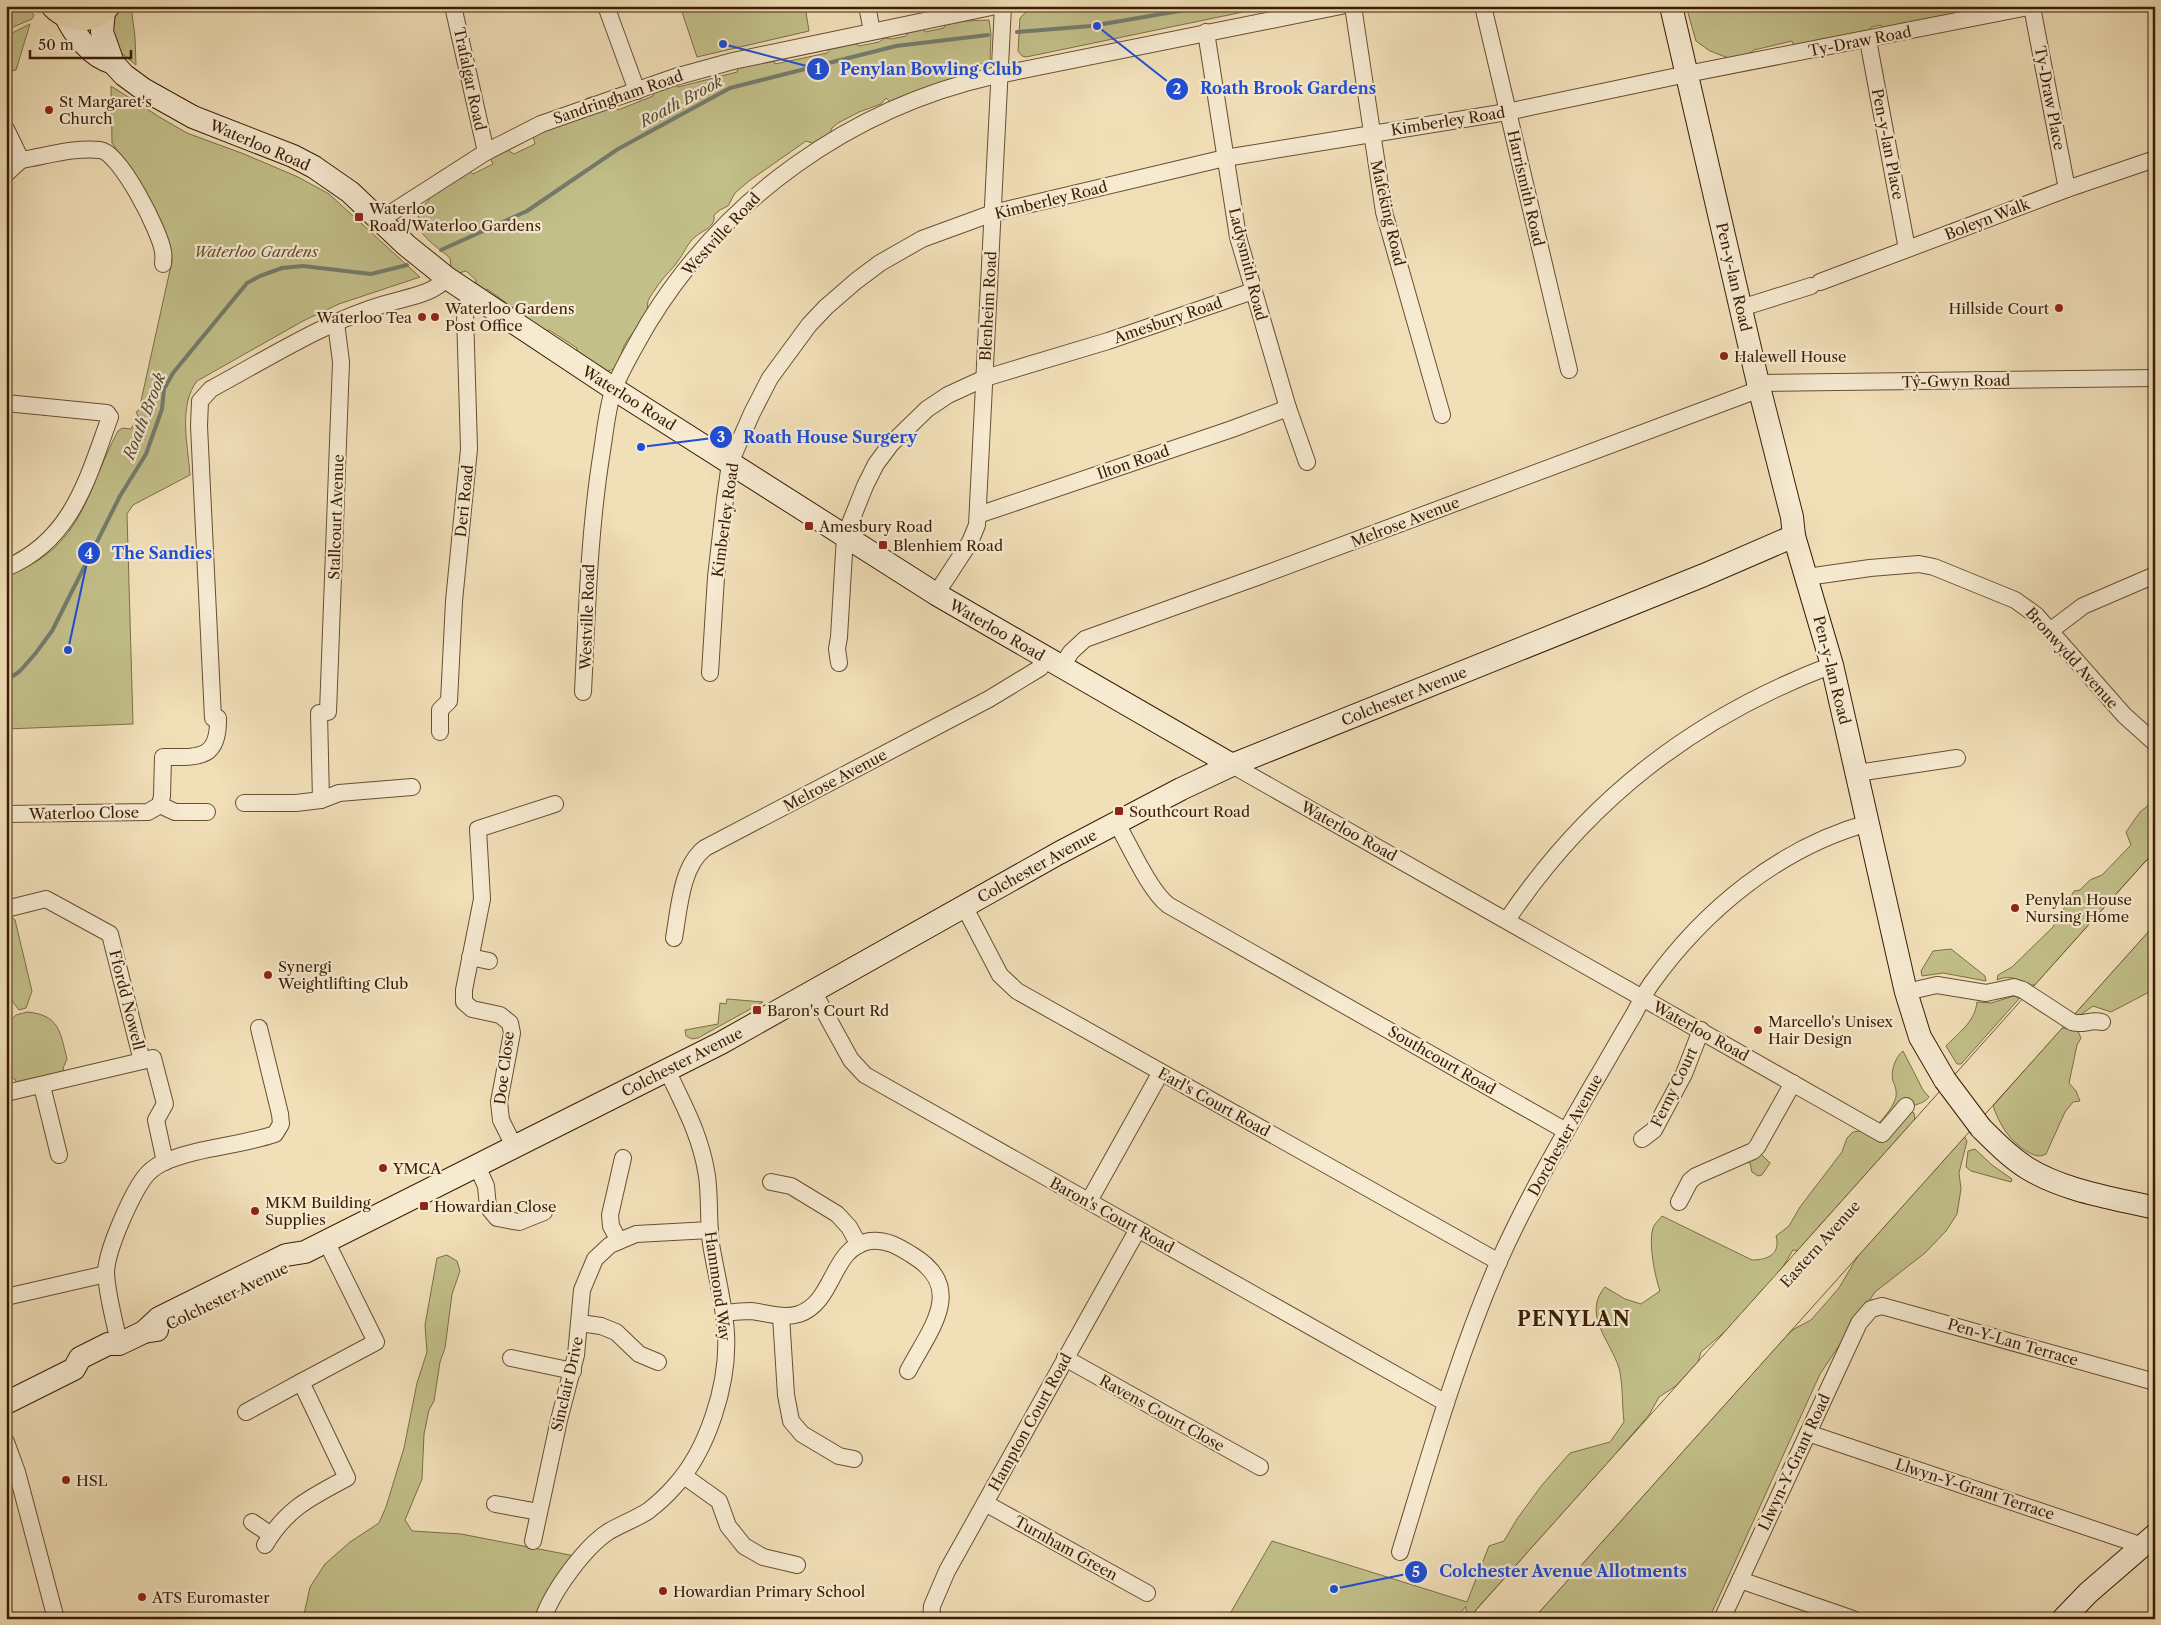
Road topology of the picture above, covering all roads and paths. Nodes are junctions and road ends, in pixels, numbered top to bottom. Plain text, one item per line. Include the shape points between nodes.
1 (453, 6) edge
2 (606, 6) edge
3 (867, 6) edge
4 (996, 6) edge
5 (1003, 6) edge
6 (1341, 6) edge
7 (1353, 6) edge
8 (1483, 6) edge
9 (1671, 6) edge
10 (2033, 6) edge
11 (105, 8) edge
12 (60, 10) edge
13 (872, 31) junction
14 (1206, 32) junction
15 (1868, 40) junction
16 (113, 63) junction
17 (1000, 74) junction
18 (1687, 74) junction
19 (637, 91) junction
20 (1507, 112) junction
21 (6, 129) edge
22 (1371, 133) junction
23 (486, 152) junction
24 (1225, 158) junction
25 (2155, 159) edge
26 (21, 160) junction
27 (6, 174) edge
28 (2067, 189) junction
29 (993, 214) junction
30 (380, 220) junction
31 (1907, 249) junction
32 (163, 264) dead end
33 (445, 276) junction
34 (1253, 291) junction
35 (472, 296) junction
36 (1741, 308) junction
37 (336, 323) junction
38 (1569, 370) dead end
39 (985, 378) junction
40 (2155, 378) edge
41 (1759, 386) junction
42 (614, 389) junction
43 (6, 403) edge
44 (1288, 408) junction
45 (1442, 415) dead end
46 (1307, 462) dead end
47 (730, 463) junction
48 (978, 515) junction
49 (845, 536) junction
50 (1794, 536) junction
51 (6, 568) edge
52 (2155, 575) edge
53 (1807, 577) junction
54 (936, 594) junction
55 (2050, 631) junction
56 (839, 663) dead end
57 (1054, 663) junction
58 (1832, 665) junction
59 (710, 673) dead end
60 (583, 692) dead end
61 (440, 732) dead end
62 (2155, 742) edge
63 (1957, 758) dead end
64 (1232, 765) junction
65 (1857, 773) junction
66 (412, 787) dead end
67 (321, 800) junction
68 (244, 803) dead end
69 (555, 804) dead end
70 (160, 805) junction
71 (207, 812) dead end
72 (6, 814) edge
73 (1116, 822) junction
74 (1868, 823) junction
75 (2155, 872) edge
76 (2155, 903) edge
77 (964, 906) junction
78 (6, 909) edge
79 (1507, 920) junction
80 (674, 938) dead end
81 (470, 957) junction
82 (490, 961) dead end
83 (813, 991) junction
84 (1906, 992) junction
85 (1643, 998) junction
86 (2102, 1022) dead end
87 (259, 1028) dead end
88 (1701, 1030) junction
89 (142, 1061) junction
90 (667, 1070) junction
91 (1161, 1072) junction
92 (1793, 1083) junction
93 (42, 1086) junction
94 (6, 1094) edge
95 (1906, 1106) dead end
96 (1566, 1131) junction
97 (1642, 1139) dead end
98 (514, 1146) junction
99 (59, 1155) dead end
100 (623, 1158) dead end
101 (165, 1162) junction
102 (477, 1166) junction
103 (771, 1182) dead end
104 (1089, 1201) junction
105 (1678, 1202) dead end
106 (2155, 1208) edge
107 (544, 1212) dead end
108 (1138, 1229) junction
109 (710, 1230) junction
110 (619, 1240) junction
111 (326, 1241) junction
112 (859, 1244) junction
113 (1498, 1262) junction
114 (106, 1274) junction
115 (6, 1296) edge
116 (1871, 1309) joint
117 (724, 1313) junction
118 (781, 1316) junction
119 (580, 1323) junction
120 (119, 1344) junction
121 (511, 1358) dead end
122 (1065, 1358) junction
123 (658, 1362) dead end
124 (573, 1371) junction
125 (908, 1371) dead end
126 (301, 1382) junction
127 (2155, 1382) edge
128 (6, 1403) edge
129 (1446, 1403) junction
130 (246, 1412) dead end
131 (1808, 1433) junction
132 (6, 1442) edge
133 (854, 1459) dead end
134 (1260, 1467) dead end
135 (684, 1476) junction
136 (985, 1503) junction
137 (495, 1504) dead end
138 (539, 1512) junction
139 (252, 1522) dead end
140 (2149, 1540) edge
141 (533, 1541) dead end
142 (1400, 1552) dead end
143 (797, 1565) dead end
144 (1740, 1580) junction
145 (1147, 1593) dead end
146 (56, 1619) edge
147 (543, 1619) edge
148 (931, 1619) edge
149 (1487, 1619) edge
150 (1514, 1619) edge
151 (1722, 1619) edge
152 (1853, 1619) edge
153 (2063, 1619) edge

1 - 23 street, Trafalgar Road
2 - 19 street
3 - 13 street
4 - 13 street, Sandringham Road
5 - 17 street, Blenheim Road
6 - 14 street, Westville Road
7 - 22 street, Mafeking Road
8 - 20 street, Harrismith Road
9 - 18 street, Pen-y-lan Road
10 - 15 street, Ty-Draw Road
10 - 28 street, Ty-Draw Place
11 - 12 main road via 95,16 85,18
11 - 16 street, Waterloo Road via 102,32
12 - 16 street, Waterloo Road via 73,32 103,60
13 - 19 street, Sandringham Road via 715,65
14 - 17 street, Westville Road
14 - 24 street, Ladysmith Road
15 - 18 street, Ty-Draw Road
15 - 31 street, Pen-y-lan Place
16 - 30 street, Waterloo Road via 142,89 177,109 314,167 350,192
17 - 29 street, Blenheim Road
17 - 42 street, Westville Road via 939,91 859,125 764,188 732,218 664,299 638,340
18 - 20 street, Kimberley Road
18 - 36 street, Pen-y-lan Road
19 - 23 street, Sandringham Road via 541,124
20 - 22 street, Kimberley Road
20 - 38 street, Harrismith Road
21 - 26 street
22 - 24 street, Kimberley Road
22 - 45 street, Mafeking Road via 1384,212
23 - 30 street, Sandringham Road
24 - 29 street, Kimberley Road
24 - 34 street, Ladysmith Road via 1238,237
25 - 28 street, Boleyn Walk
26 - 27 street
26 - 32 street via 63,152 101,150 113,156 133,184 160,243
28 - 31 street, Boleyn Walk
29 - 39 street, Blenheim Road
29 - 47 street, Kimberley Road via 942,230 905,248 856,281 826,307 770,378
30 - 33 street, Waterloo Road
31 - 36 street, Boleyn Walk via 1816,284
33 - 35 street, Waterloo Road
33 - 37 street via 435,290 382,305
34 - 39 street, Amesbury Road via 1108,341
34 - 44 street, Ladysmith Road
35 - 42 street, Waterloo Road
35 - 61 street, Deri Road via 465,314 469,449 448,701 440,710
36 - 41 street, Pen-y-lan Road
37 - 67 street, Stallcourt Avenue via 342,362
37 - 70 street, Waterloo Close via 211,389 200,401 218,738 209,751 196,756 162,757
39 - 48 street, Blenheim Road
39 - 49 street, Amesbury Road via 927,409 891,444 876,464
40 - 41 street, Tŷ-Gwyn Road
41 - 50 street, Pen-y-lan Road
41 - 57 street, Melrose Avenue via 1278,570 1085,639
42 - 47 street, Waterloo Road
42 - 60 street, Westville Road via 592,521
43 - 51 street via 107,413 110,417 70,514 60,529 36,552
44 - 46 street, Ladysmith Road
44 - 48 street, Ilton Road
47 - 49 street, Waterloo Road
47 - 59 street, Kimberley Road
48 - 54 street, Blenheim Road via 970,542
49 - 54 street, Waterloo Road
49 - 56 street, Amesbury Road via 837,649
50 - 53 street, Pen-y-lan Road
50 - 64 street, Colchester Avenue
52 - 55 street via 2083,606
53 - 55 street, Bronwydd Avenue via 1908,564 1926,565 2015,600 2036,615
53 - 58 street, Pen-y-lan Road
54 - 57 street, Waterloo Road
55 - 62 street, Bronwydd Avenue via 2124,715
57 - 64 street, Waterloo Road
57 - 80 street, Melrose Avenue via 705,848 687,870
58 - 65 street, Pen-y-lan Road
58 - 79 street via 1726,714 1659,757 1572,836
63 - 65 street
64 - 73 street, Colchester Avenue
64 - 79 street, Waterloo Road
65 - 74 street, Pen-y-lan Road
66 - 67 street via 339,793
67 - 68 street
69 - 81 street, Doe Close via 478,829 482,899
70 - 71 street, Waterloo Close via 175,812
70 - 72 street, Waterloo Close via 148,812
73 - 77 street, Colchester Avenue
73 - 96 street, Southcourt Road via 1168,905
74 - 84 street, Pen-y-lan Road
74 - 85 street, Dorchester Avenue via 1814,844 1743,886 1684,944
75 - 149 highway, Eastern Avenue
76 - 150 highway, Eastern Avenue
77 - 83 street, Colchester Avenue
77 - 91 street, Earl's Court Road via 1006,983
78 - 89 street, Ffordd Nowell via 46,899 110,934
79 - 85 street, Waterloo Road
81 - 82 street
81 - 98 street, Doe Close via 464,1002 472,1009 500,1015 510,1023 512,1033 499,1111
83 - 90 street, Colchester Avenue
83 - 104 street, Baron's Court Road via 851,1060 865,1075
84 - 86 street, bridge via 1937,985 1986,994 2014,987 2072,1022
84 - 106 street, Pen-y-lan Road, bridge via 1920,1037 1945,1080 1981,1128 2008,1154 2049,1179
85 - 88 street, Waterloo Road
85 - 96 street, Dorchester Avenue
87 - 101 street via 280,1114 281,1124 275,1134
88 - 92 street, Waterloo Road
88 - 97 street, Ferny Court via 1684,1074 1654,1130
89 - 93 street, Ffordd Nowell
89 - 101 street, Ffordd Nowell via 153,1058 165,1104 156,1120
90 - 98 street, Colchester Avenue
90 - 109 street, Hammond Way via 698,1136 707,1178
91 - 104 street
91 - 113 street, Earl's Court Road
92 - 95 street, Waterloo Road via 1882,1134
92 - 105 street via 1758,1147 1748,1155 1696,1176
93 - 94 street, Ffordd Nowell
93 - 99 street
96 - 113 street, Dorchester Avenue
98 - 102 street, Colchester Avenue
100 - 110 street via 610,1215 611,1226
101 - 114 street via 155,1167 137,1188 114,1240
102 - 107 street via 486,1186 488,1207 497,1218 519,1222
102 - 111 street, Colchester Avenue
103 - 112 street via 791,1186 837,1214
104 - 108 street, Baron's Court Road
108 - 122 street, Hampton Court Road
108 - 129 street, Baron's Court Road
109 - 110 street, Sinclair Drive via 646,1233
109 - 117 street, Hammond Way
110 - 119 street, Sinclair Drive via 601,1251 590,1268 582,1290
111 - 120 street, Colchester Avenue via 305,1252 286,1255 158,1318 144,1332
111 - 126 street via 376,1342
112 - 118 street via 846,1255 815,1306 798,1315
112 - 125 street via 878,1240 898,1246 931,1268 940,1285 942,1297 937,1314
113 - 129 street, Dorchester Avenue
114 - 115 street
114 - 120 street
116 - 127 street, Pen-Y-Lan Terrace via 1882,1306
116 - 131 street, Llwyn-Y-Grant Road via 1859,1324
117 - 118 street via 752,1311
117 - 135 street, Hammond Way via 726,1347 722,1381 705,1437
118 - 133 street via 786,1395 791,1421 802,1434 838,1456
119 - 123 street via 616,1332 639,1354
119 - 124 street, Sinclair Drive
120 - 128 street, Colchester Avenue via 114,1354 87,1370 74,1368
121 - 124 street
122 - 134 street, Ravens Court Close
122 - 136 street, Hampton Court Road
124 - 138 street, Sinclair Drive
126 - 130 street
126 - 139 street via 347,1478 304,1501 276,1527 268,1540
129 - 142 street, Dorchester Avenue
131 - 140 street, Llwyn-Y-Grant Terrace
131 - 144 street, Llwyn-Y-Grant Road
132 - 146 street
135 - 143 street via 719,1501 728,1526 744,1546 763,1557
135 - 147 street, Hammond Way via 648,1511 608,1532 593,1545 572,1568
136 - 145 street, Turnham Green
136 - 148 street, Hampton Court Road via 936,1592
137 - 138 street
138 - 141 street, Sinclair Drive
140 - 153 street
144 - 151 street, Llwyn-Y-Grant Road
144 - 152 street

